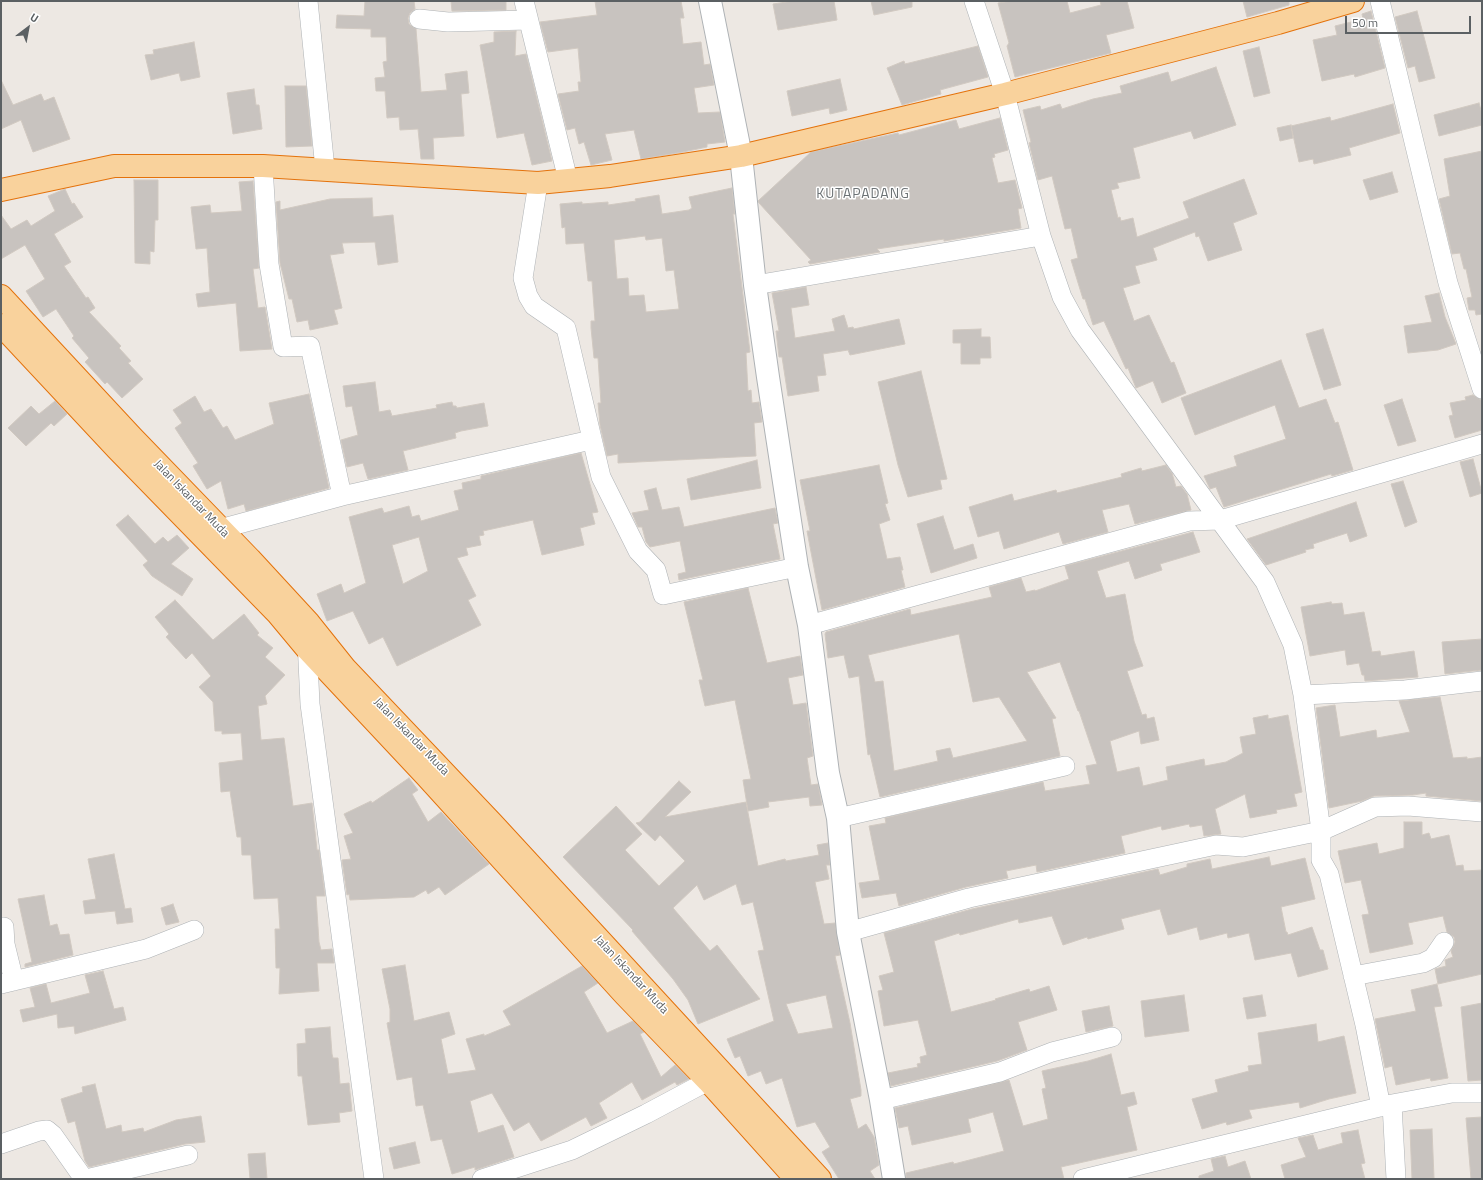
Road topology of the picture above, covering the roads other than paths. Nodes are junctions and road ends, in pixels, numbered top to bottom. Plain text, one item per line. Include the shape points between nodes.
1 (308, 1) edge
2 (524, 1) edge
3 (710, 1) edge
4 (974, 1) edge
5 (1353, 1) edge
6 (1380, 1) edge
7 (419, 20) dead end
8 (528, 20) junction
9 (1005, 94) junction
10 (741, 156) junction
11 (263, 166) junction
12 (325, 169) junction
13 (568, 180) junction
14 (538, 182) junction
15 (1, 190) edge
16 (1041, 236) junction
17 (755, 285) junction
18 (1, 296) edge
19 (1, 325) edge
20 (1482, 388) edge
21 (100, 417) junction
22 (591, 440) junction
23 (125, 443) junction
24 (1482, 444) edge
25 (342, 496) junction
26 (1220, 520) junction
27 (220, 529) junction
28 (797, 567) junction
29 (308, 623) junction
30 (810, 626) junction
31 (307, 649) junction
32 (1482, 682) edge
33 (1303, 695) junction
34 (1065, 766) dead end
35 (1482, 812) edge
36 (838, 818) junction
37 (1321, 831) junction
38 (1, 927) edge
39 (194, 930) dead end
40 (848, 932) junction
41 (1444, 942) dead end
42 (1353, 976) junction
43 (7, 982) edge
44 (1112, 1037) dead end
45 (708, 1081) junction
46 (1482, 1093) edge
47 (881, 1100) junction
48 (1387, 1106) junction
49 (1, 1144) edge
50 (188, 1155) dead end
51 (85, 1179) edge
52 (374, 1179) edge
53 (482, 1179) edge
54 (796, 1179) edge
55 (820, 1179) edge
56 (894, 1179) edge
57 (1083, 1179) edge
58 (1396, 1179) edge

1 - 12 street
2 - 8 street
3 - 10 street
4 - 9 street
5 - 9 highway
6 - 20 street via 1448,283
7 - 8 street
8 - 13 street
9 - 10 highway
9 - 16 street
10 - 13 highway
10 - 17 street
11 - 12 highway
11 - 15 highway via 114,166
11 - 25 street via 269,264 283,347 310,346
12 - 14 highway
13 - 14 highway
14 - 22 street via 524,278 528,296 534,306 566,328
16 - 17 street
16 - 26 street via 1062,297 1080,330
17 - 28 street
18 - 21 highway, Jalan Iskandar Muda
19 - 21 highway, Jalan Iskandar Muda
21 - 23 highway, Jalan Iskandar Muda
22 - 25 street
22 - 28 street via 601,477 638,550 656,570 663,595
23 - 27 highway, Jalan Iskandar Muda
23 - 31 highway, Jalan Iskandar Muda
24 - 26 street
25 - 27 street
26 - 30 street via 1189,521
26 - 33 street via 1265,582 1293,645
27 - 29 highway, Jalan Iskandar Muda
28 - 30 street
29 - 31 street
29 - 55 highway, Jalan Iskandar Muda via 345,668 493,824
30 - 36 street via 828,773
31 - 45 highway, Jalan Iskandar Muda via 625,995
31 - 52 street via 310,704
32 - 33 street via 1406,690
33 - 37 street
34 - 36 street
35 - 37 street via 1408,806 1375,807
36 - 40 street
37 - 40 street via 1243,847 1216,845 969,898
37 - 42 street via 1321,860 1329,874
38 - 43 street via 4,927
39 - 43 street via 146,949
40 - 47 street
41 - 42 street via 1433,958 1423,963
42 - 48 street
44 - 47 street via 1052,1052 1000,1072
45 - 53 street via 572,1150
45 - 54 highway, Jalan Iskandar Muda
46 - 48 street via 1452,1093
47 - 56 street
48 - 57 street
48 - 58 street
49 - 51 street via 47,1130 53,1134
50 - 51 street

